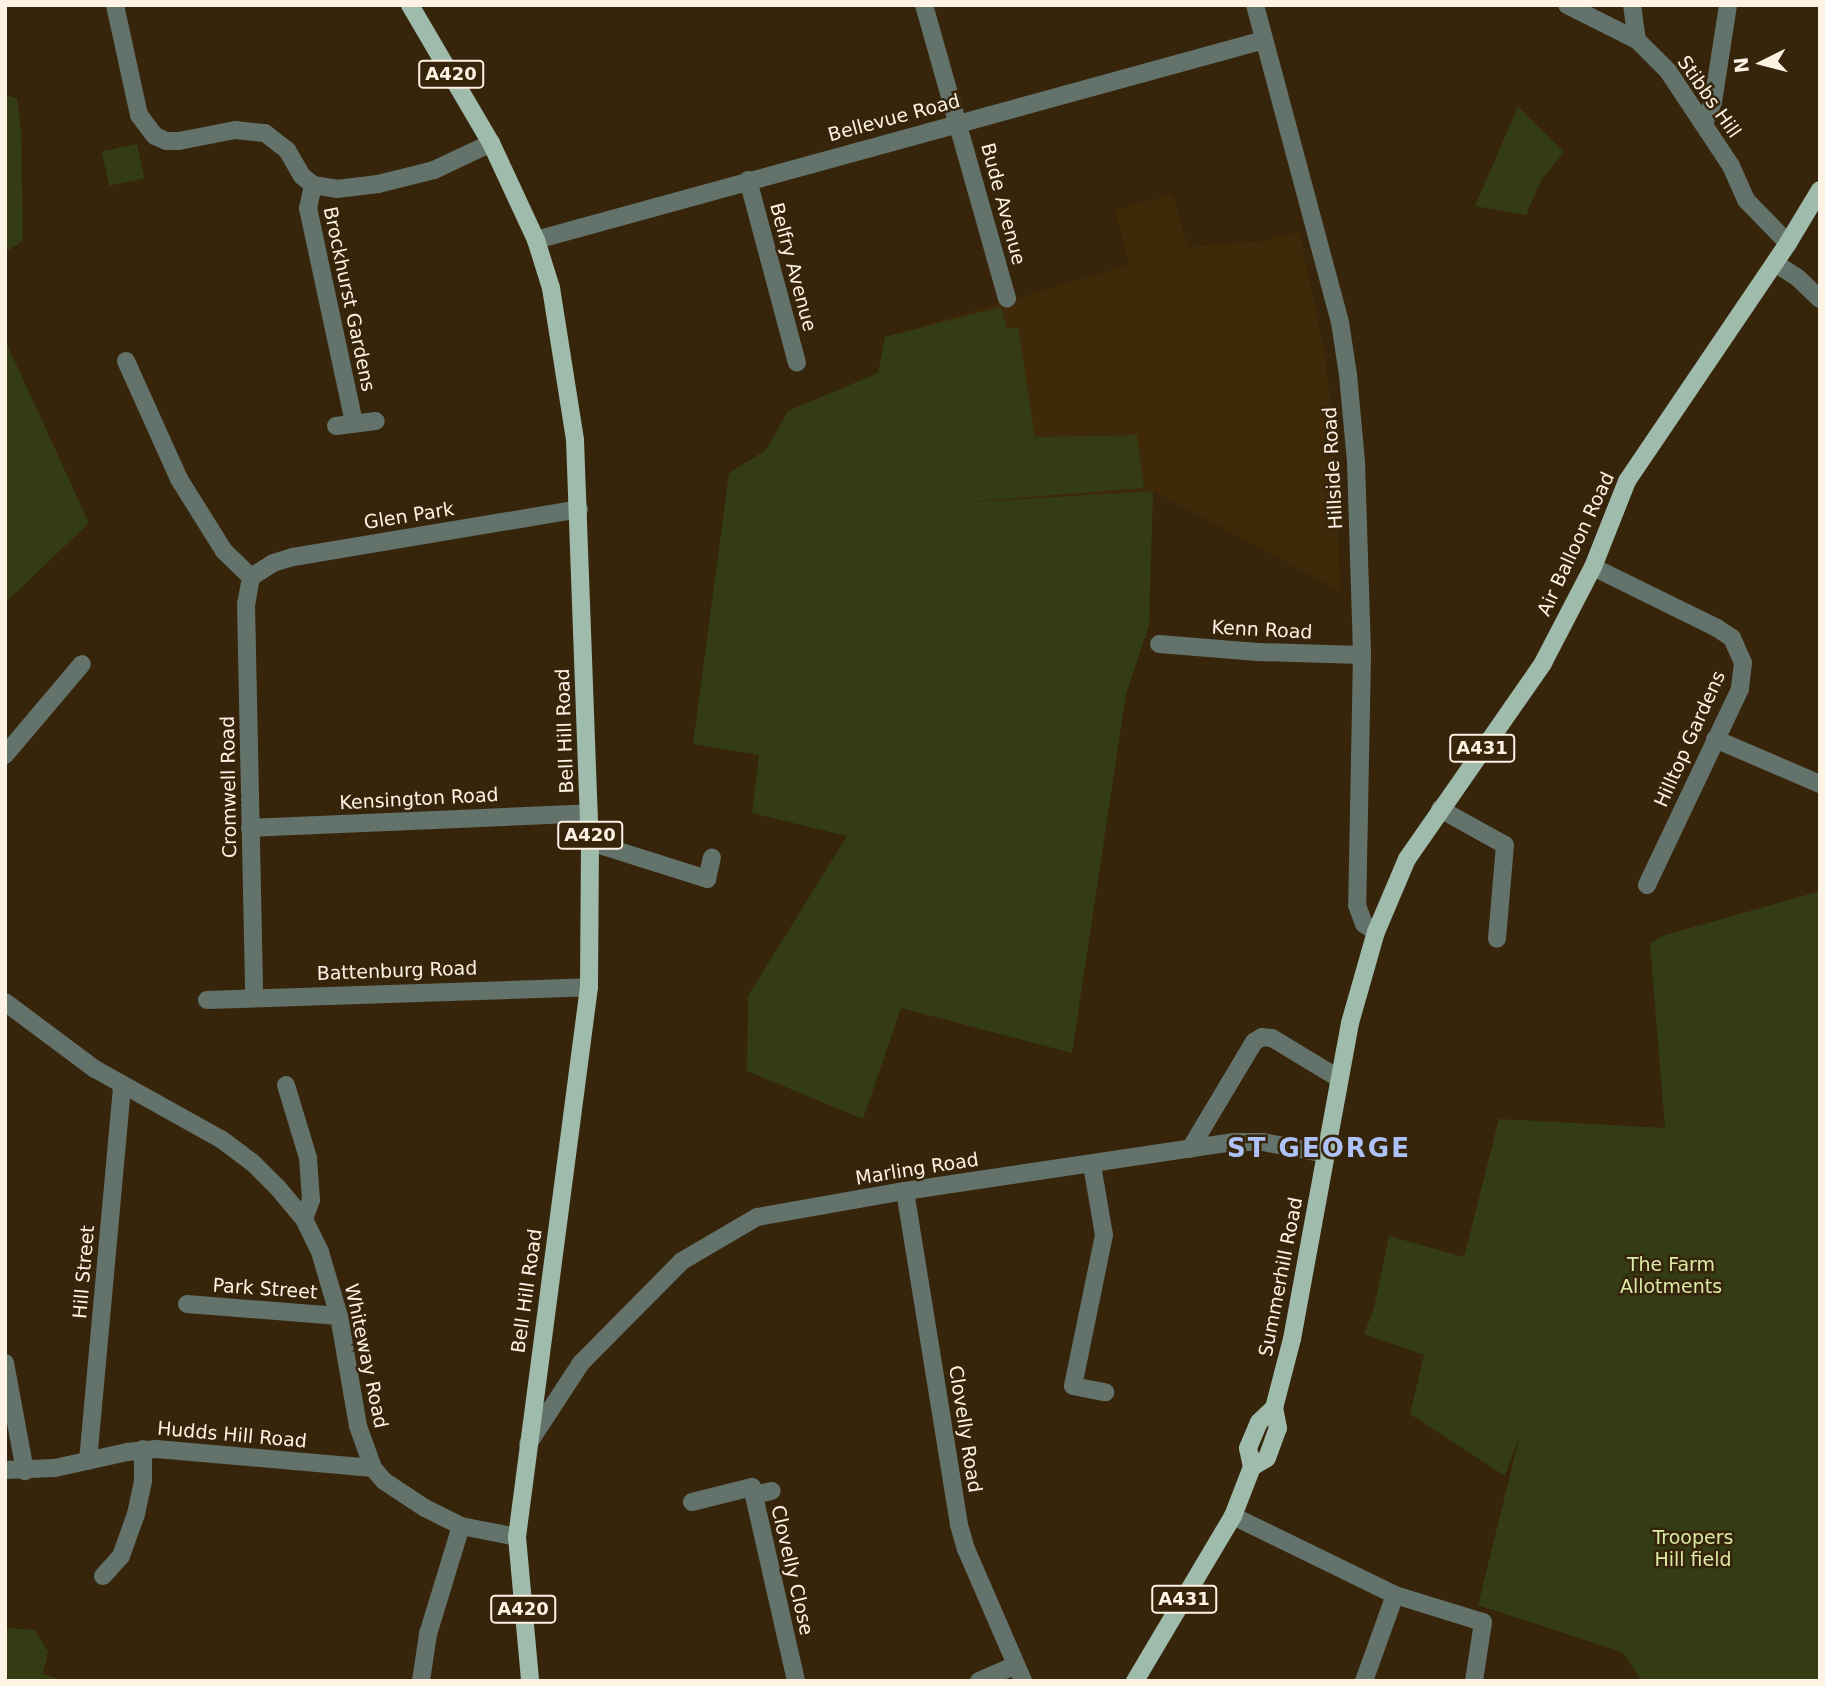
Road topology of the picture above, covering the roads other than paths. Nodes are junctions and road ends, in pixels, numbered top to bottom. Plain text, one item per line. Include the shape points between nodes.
1 (115, 5) edge
2 (410, 5) edge
3 (924, 5) edge
4 (1255, 5) edge
5 (1567, 5) edge
6 (1632, 5) edge
7 (1728, 5) edge
8 (1264, 40) junction
9 (1637, 40) junction
10 (958, 122) junction
11 (1704, 124) junction
12 (491, 143) junction
13 (748, 180) junction
14 (313, 185) junction
15 (1820, 190) edge
16 (536, 240) junction
17 (1788, 243) junction
18 (1775, 263) junction
19 (1007, 298) dead end
20 (1820, 299) edge
21 (125, 361) dead end
22 (797, 363) dead end
23 (376, 421) dead end
24 (354, 423) junction
25 (336, 426) dead end
26 (579, 509) junction
27 (1592, 567) junction
28 (251, 577) junction
29 (1159, 644) dead end
30 (1362, 655) junction
31 (82, 664) dead end
32 (1716, 739) junction
33 (5, 755) edge
34 (1820, 785) edge
35 (1440, 809) junction
36 (589, 813) junction
37 (250, 828) junction
38 (590, 842) junction
39 (712, 858) dead end
40 (1647, 885) dead end
41 (1376, 932) junction
42 (1497, 939) dead end
43 (589, 987) junction
44 (254, 996) junction
45 (207, 1000) dead end
46 (5, 1003) edge
47 (1350, 1023) joint
48 (1338, 1078) junction
49 (286, 1084) dead end
50 (122, 1087) junction
51 (1190, 1149) junction
52 (1326, 1154) junction
53 (1093, 1165) junction
54 (905, 1191) junction
55 (304, 1219) junction
56 (187, 1304) dead end
57 (339, 1316) junction
58 (5, 1363) edge
59 (1105, 1392) dead end
60 (527, 1446) junction
61 (143, 1449) junction
62 (88, 1461) junction
63 (373, 1468) junction
64 (5, 1470) edge
65 (25, 1471) junction
66 (772, 1491) dead end
67 (754, 1495) junction
68 (692, 1502) dead end
69 (1233, 1517) junction
70 (461, 1526) junction
71 (517, 1537) junction
72 (103, 1576) dead end
73 (1395, 1595) junction
74 (1019, 1673) edge
75 (421, 1681) edge
76 (530, 1681) edge
77 (796, 1681) edge
78 (979, 1681) edge
79 (1135, 1681) edge
80 (1364, 1681) edge
81 (1474, 1681) edge

1 - 14 street, Brockhurst Gardens via 139,115 155,136 179,141 235,130 265,133 287,150
2 - 12 main road, A420
3 - 10 street, Bude Avenue
4 - 8 street, Hillside Road
5 - 9 street, Stibbs Hill
6 - 9 street
7 - 11 street via 1713,102
8 - 10 street, Bellevue Road
8 - 30 street, Hillside Road via 1340,322 1356,462
9 - 11 street, Stibbs Hill via 1668,71
10 - 13 street, Bellevue Road
10 - 19 street, Bude Avenue
11 - 17 street, Stibbs Hill via 1746,200
12 - 14 street, Brockhurst Gardens via 435,170 378,184 337,189
12 - 16 main road, Bell Hill Road / A420
13 - 16 street, Bellevue Road
13 - 22 street, Belfry Avenue
14 - 24 street, Brockhurst Gardens via 308,208
15 - 17 main road, A431
16 - 26 main road, Bell Hill Road / A420 via 551,288 566,371
17 - 18 main road, A431
18 - 20 street
18 - 27 main road, Air Balloon Road / A431 via 1627,481
21 - 28 street via 179,479 224,551
23 - 24 street, Brockhurst Gardens
24 - 25 street, Brockhurst Gardens
26 - 28 street, Glen Park via 293,557
26 - 36 main road, Bell Hill Road / A420
27 - 32 street, Hilltop Gardens via 1732,638 1743,674
27 - 35 main road, Air Balloon Road / A431 via 1543,663
28 - 37 street, Cromwell Road via 246,604
29 - 30 street, Kenn Road
30 - 41 street, Hillside Road via 1357,905 1364,924
31 - 33 street
32 - 34 street
32 - 40 street, Hilltop Gardens
35 - 41 main road, Air Balloon Road / A431 via 1407,859
35 - 42 street via 1505,845
36 - 37 street, Kensington Road
36 - 38 main road, Bell Hill Road / A420
37 - 44 street, Cromwell Road
38 - 39 street via 707,879
38 - 43 main road, Bell Hill Road / A420
41 - 47 main road, Air Balloon Road / A431
43 - 44 street, Battenburg Road
43 - 60 main road, Bell Hill Road / A420
44 - 45 street, Battenburg Road
46 - 50 street, Whiteway Road
47 - 48 main road, Summerhill Road / A431
48 - 51 street via 1272,1038 1262,1037 1254,1042
48 - 52 main road, Summerhill Road / A431
49 - 55 street via 308,1158 311,1200
50 - 55 street, Whiteway Road via 221,1139 252,1162
50 - 62 street, Hill Street
51 - 52 street via 1263,1142
51 - 53 street, Marling Road
52 - 69 main road, Summerhill Road / A431 via 1292,1339 1273,1408 1278,1428 1267,1458 1252,1467
53 - 54 street, Marling Road
53 - 59 street via 1104,1234 1073,1386
54 - 60 street, Marling Road via 757,1217 682,1261 581,1363
54 - 74 street, Clovelly Road via 959,1525
55 - 57 street, Whiteway Road via 320,1252
56 - 57 street, Park Street
57 - 63 street, Whiteway Road via 355,1416
58 - 65 street
60 - 71 main road, Bell Hill Road / A420
61 - 62 street, Hudds Hill Road
61 - 63 street, Hudds Hill Road
61 - 72 street via 143,1480 127,1544
62 - 65 street, Hudds Hill Road
63 - 70 street via 384,1481
64 - 65 street, Hudds Hill Road
66 - 67 street
67 - 68 street, Clovelly Close via 752,1487
67 - 77 street, Clovelly Close
69 - 73 street
69 - 79 main road, Summerhill Road / A431
70 - 71 street
70 - 75 street via 428,1634
71 - 76 main road, A420
73 - 80 street
73 - 81 street via 1483,1622
74 - 78 street

